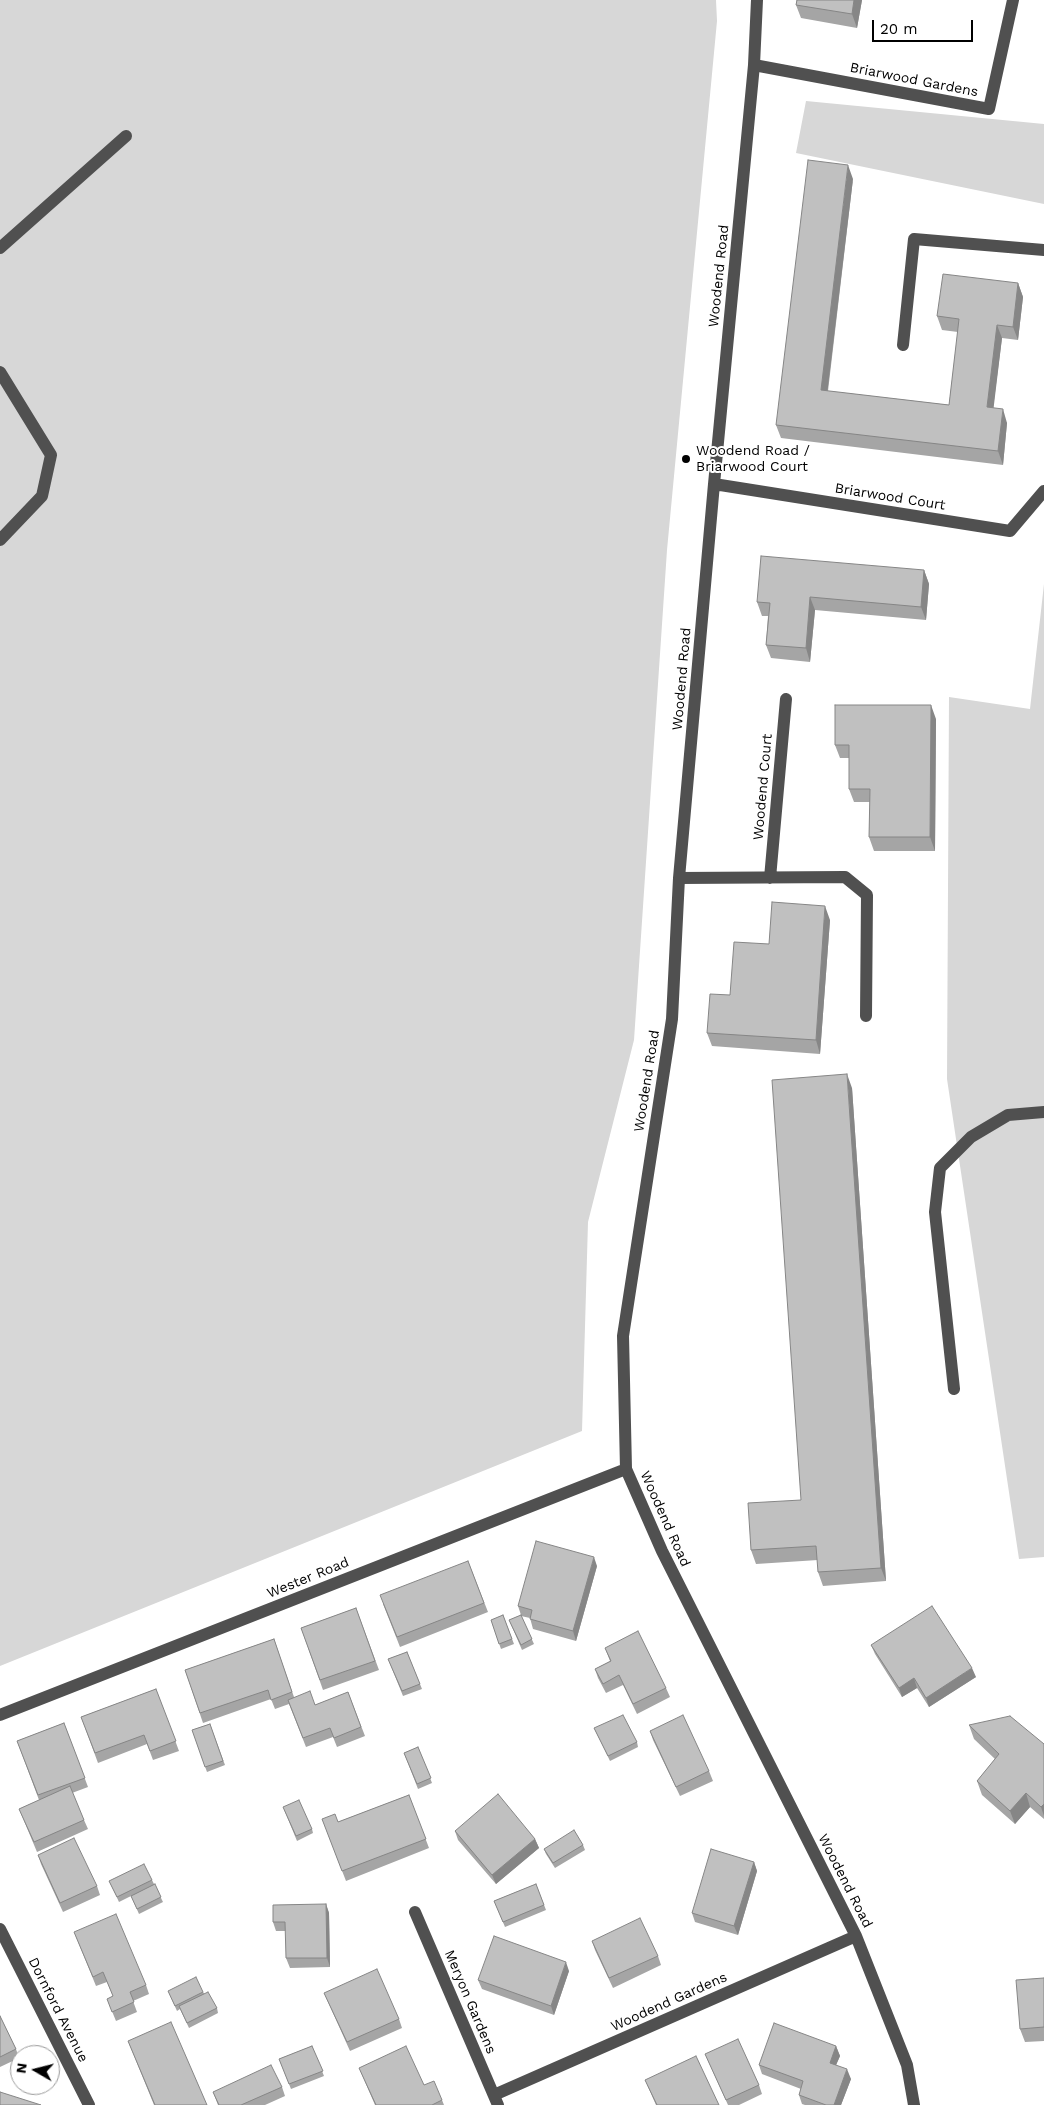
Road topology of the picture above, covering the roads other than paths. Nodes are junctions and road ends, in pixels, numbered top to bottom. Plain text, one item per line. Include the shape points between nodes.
1 (757, 0) edge
2 (1013, 0) edge
3 (754, 65) junction
4 (126, 136) dead end
5 (0, 248) edge
6 (1044, 250) edge
7 (904, 345) dead end
8 (0, 372) edge
9 (714, 484) junction
10 (1044, 491) edge
11 (0, 540) edge
12 (786, 699) dead end
13 (679, 878) junction
14 (770, 878) junction
15 (866, 1016) dead end
16 (1044, 1112) edge
17 (954, 1389) dead end
18 (626, 1468) junction
19 (0, 1715) edge
20 (415, 1912) dead end
21 (0, 1929) edge
22 (856, 1936) junction
23 (496, 2100) edge
24 (89, 2105) edge
25 (914, 2105) edge

1 - 3 street, Woodend Road
2 - 3 street, Briarwood Gardens via 989,109
3 - 9 street, Woodend Road
4 - 5 street
6 - 7 street via 914,239
8 - 11 street via 51,455 42,496
9 - 10 street, Briarwood Court via 1010,531
9 - 13 street, Woodend Road
12 - 14 street, Woodend Court
13 - 14 street
13 - 18 street, Woodend Road via 672,1019 622,1336
14 - 15 street via 845,877 867,895
16 - 17 street via 1008,1115 971,1137 940,1168 935,1212
18 - 19 street, Wester Road
18 - 22 street, Woodend Road via 662,1551
20 - 23 street, Meryon Gardens
21 - 24 street, Dornford Avenue
22 - 23 street, Woodend Gardens
22 - 25 street, Woodend Road via 907,2065

